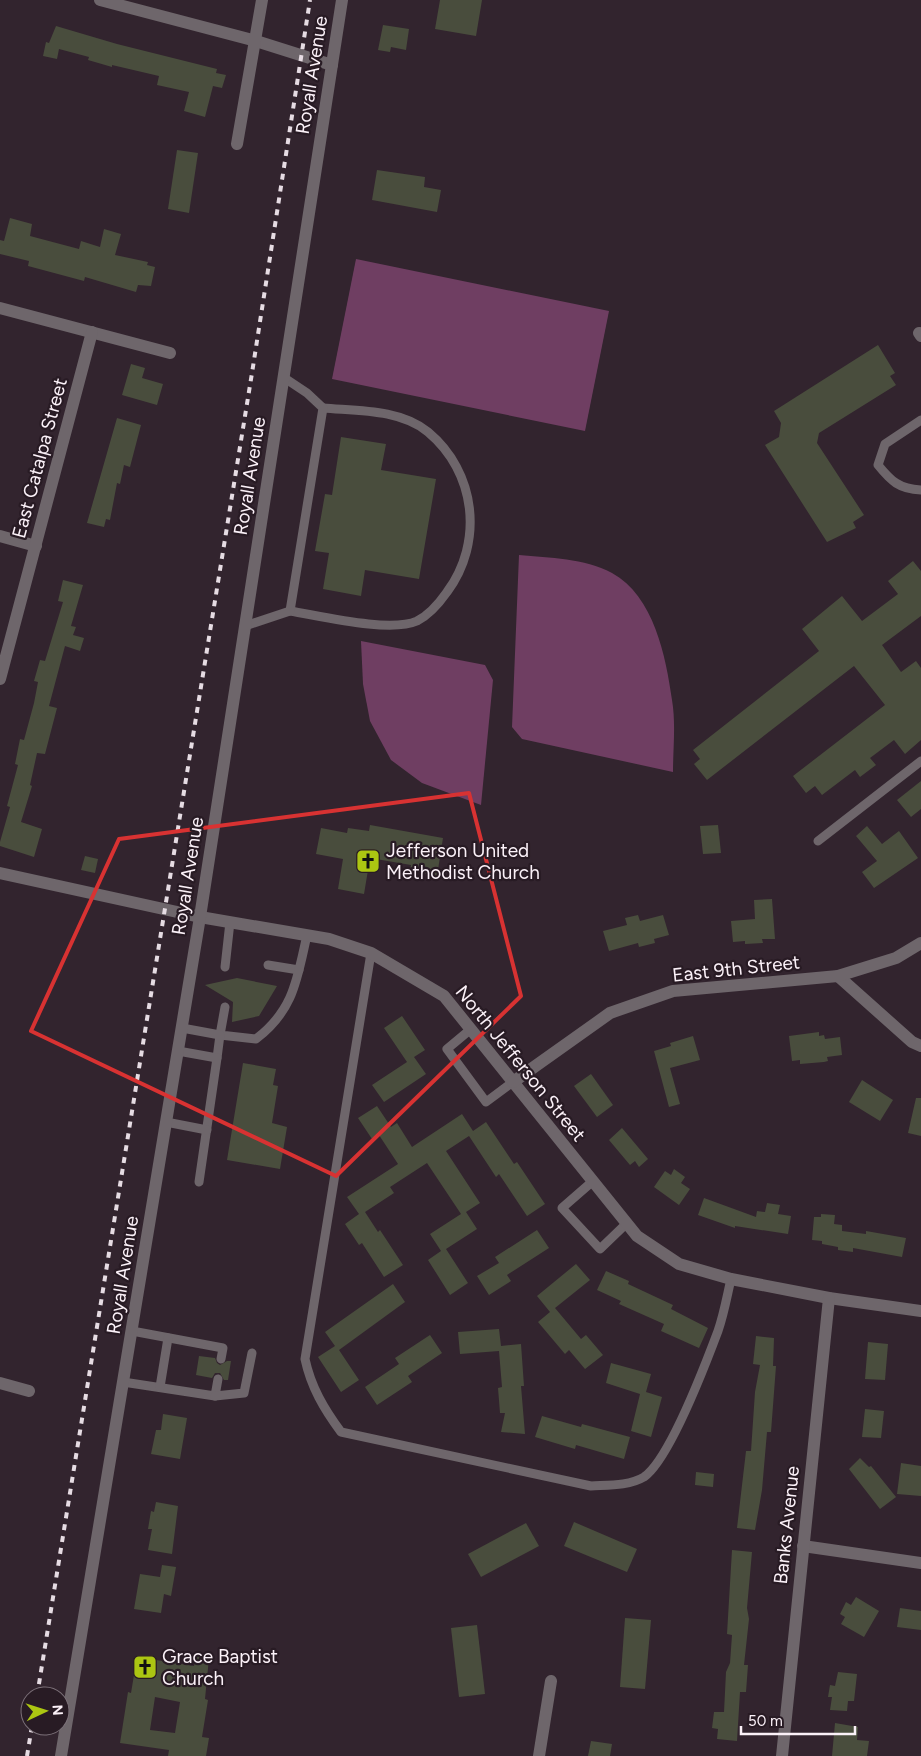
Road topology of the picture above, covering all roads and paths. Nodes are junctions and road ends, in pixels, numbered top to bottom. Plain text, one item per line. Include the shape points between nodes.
1 (100, 0) edge
2 (262, 0) edge
3 (342, 0) edge
4 (256, 41) junction
5 (332, 65) junction
6 (237, 144) dead end
7 (0, 308) edge
8 (92, 332) junction
9 (170, 353) dead end
10 (284, 377) junction
11 (323, 408) junction
12 (921, 420) edge
13 (921, 490) edge
14 (0, 536) edge
15 (36, 546) junction
16 (290, 611) junction
17 (245, 626) junction
18 (0, 680) edge
19 (921, 761) edge
20 (818, 841) dead end
21 (0, 873) edge
22 (200, 917) junction
23 (230, 922) junction
24 (307, 935) junction
25 (921, 943) edge
26 (370, 953) junction
27 (268, 965) dead end
28 (225, 967) dead end
29 (299, 970) junction
30 (838, 976) junction
31 (225, 1007) dead end
32 (182, 1028) junction
33 (471, 1029) junction
34 (220, 1035) junction
35 (921, 1046) edge
36 (178, 1052) junction
37 (217, 1058) junction
38 (513, 1082) junction
39 (166, 1122) junction
40 (207, 1130) junction
41 (593, 1181) junction
42 (199, 1182) dead end
43 (627, 1223) junction
44 (732, 1279) junction
45 (829, 1298) junction
46 (921, 1311) edge
47 (132, 1331) junction
48 (168, 1338) junction
49 (252, 1353) dead end
50 (221, 1360) dead end
51 (218, 1379) dead end
52 (123, 1382) junction
53 (0, 1383) edge
54 (160, 1387) junction
55 (29, 1391) dead end
56 (215, 1396) junction
57 (803, 1546) junction
58 (921, 1563) edge
59 (552, 1681) dead end
60 (61, 1756) edge
61 (538, 1756) edge
62 (782, 1756) edge

1 - 4 street
2 - 4 street
3 - 5 street, Royall Avenue
4 - 5 street
4 - 6 street
5 - 10 street, Royall Avenue
7 - 8 street
8 - 9 street
8 - 15 street, East Catalpa Street
10 - 11 lane
10 - 17 street, Royall Avenue
11 - 16 lane
11 - 16 lane via 399,417 427,431 438,442 451,456 467,494 471,529 468,553 456,581 445,596 418,620 402,625 381,625
12 - 13 lane via 885,444 878,464 892,482 906,489
14 - 15 street
15 - 18 street, East Catalpa Street
16 - 17 lane
17 - 22 street, Royall Avenue
19 - 20 lane
21 - 22 street, North Jefferson Street
22 - 23 street, North Jefferson Street
22 - 32 street, Royall Avenue
23 - 24 street, North Jefferson Street
23 - 28 lane
24 - 26 street, North Jefferson Street
24 - 29 lane
25 - 30 street, East 9th Street via 896,958
26 - 33 street, North Jefferson Street via 444,996
26 - 44 lane via 305,1360 309,1380 326,1413 341,1432 592,1486 622,1485 644,1477 666,1453 718,1330
27 - 29 lane
29 - 34 lane via 294,990 274,1025 256,1039
30 - 35 street via 912,1042
30 - 38 street, East 9th Street via 673,991 610,1013
31 - 34 lane
32 - 34 lane
32 - 36 street, Royall Avenue
33 - 38 street, North Jefferson Street
33 - 38 lane via 447,1049 486,1102
34 - 37 lane
36 - 37 lane
36 - 39 street, Royall Avenue
37 - 40 lane
38 - 41 street, North Jefferson Street
39 - 40 lane
39 - 47 street, Royall Avenue
40 - 42 lane
41 - 43 street, North Jefferson Street
41 - 43 lane via 562,1208 600,1249
43 - 44 street, North Jefferson Street via 637,1236 679,1264
44 - 45 street, North Jefferson Street
45 - 46 street, North Jefferson Street
45 - 57 street, Banks Avenue
47 - 48 lane
47 - 52 street, Royall Avenue
48 - 50 lane via 223,1348
48 - 54 lane
49 - 56 lane via 244,1393
51 - 56 lane
52 - 54 lane
52 - 60 street, Royall Avenue
53 - 55 street
54 - 56 lane
57 - 58 street
57 - 62 street, Banks Avenue
59 - 61 street

